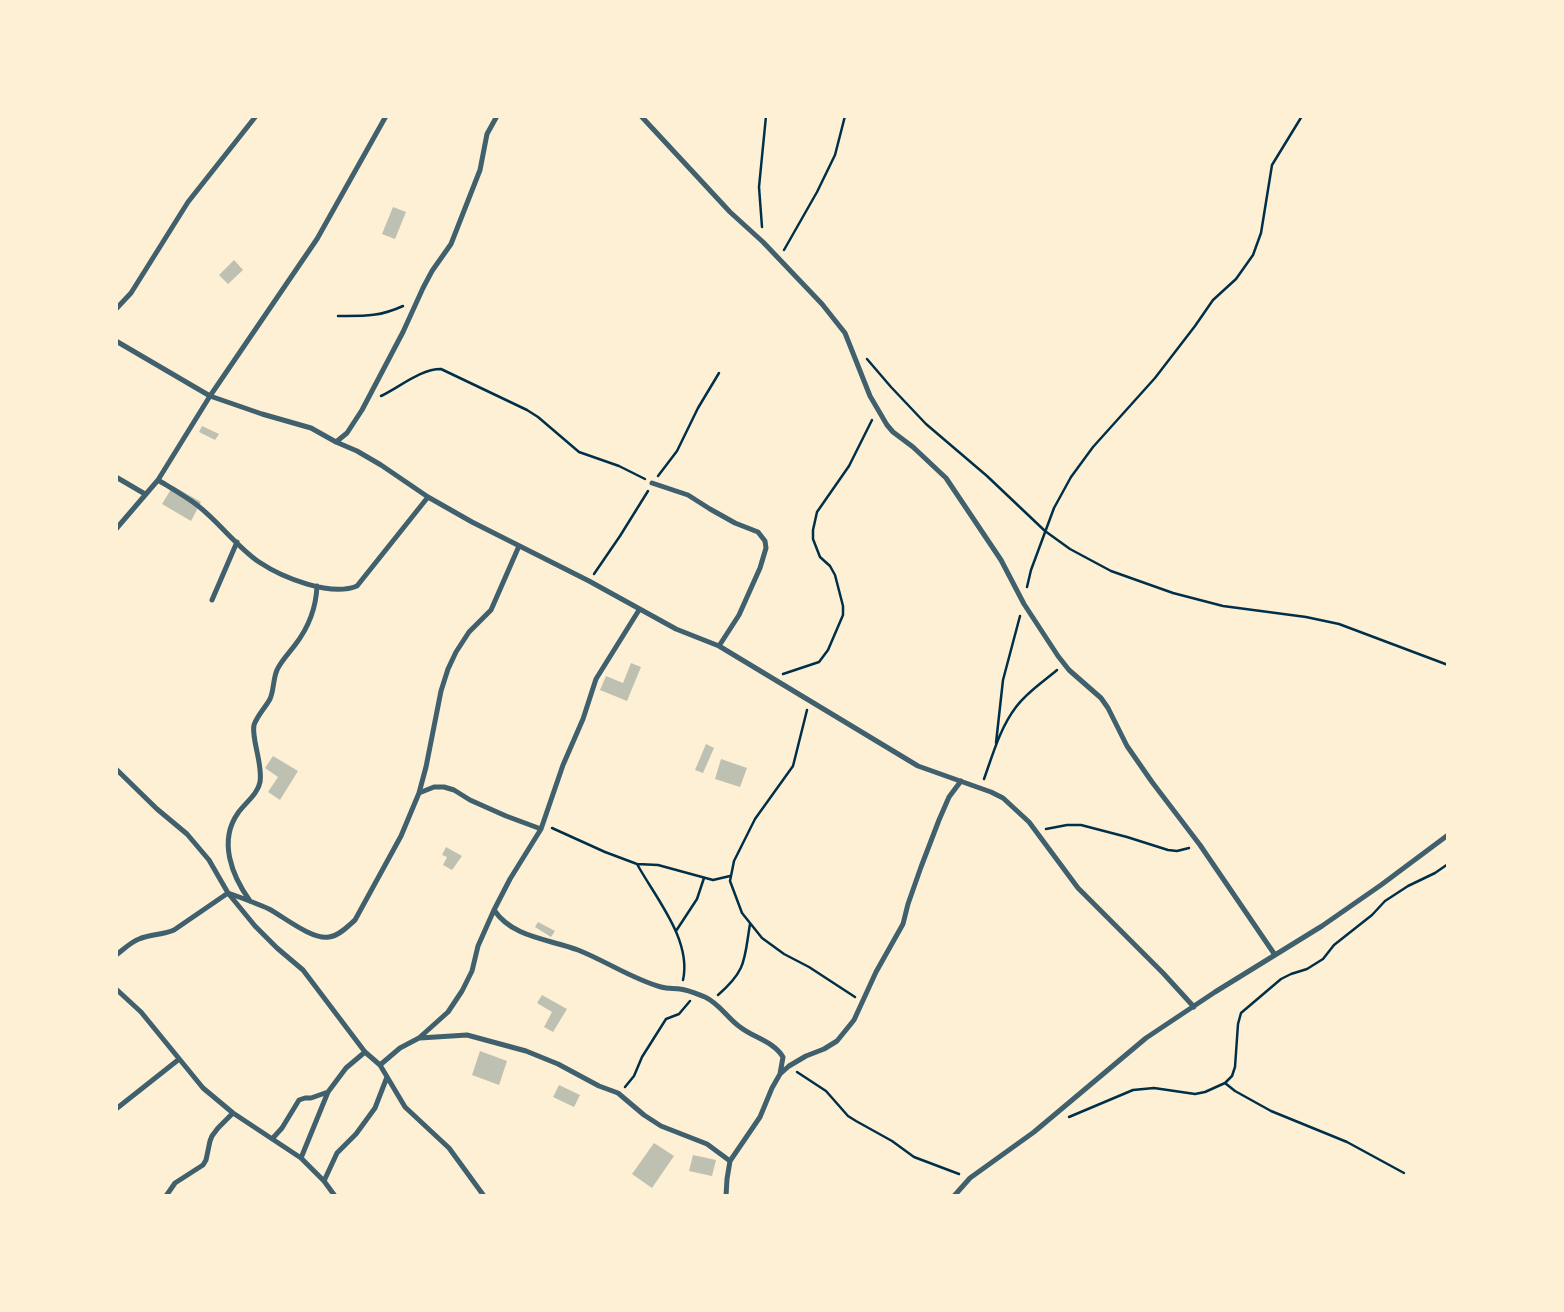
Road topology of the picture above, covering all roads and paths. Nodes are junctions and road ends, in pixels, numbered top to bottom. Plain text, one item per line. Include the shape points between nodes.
1 (256, 116) edge
2 (386, 116) edge
3 (496, 116) edge
4 (641, 116) edge
5 (766, 116) edge
6 (845, 116) edge
7 (1302, 116) edge
8 (763, 242) junction
9 (779, 259) junction
10 (418, 298) junction
11 (116, 309) edge
12 (338, 316) dead end
13 (116, 340) edge
14 (862, 353) dead end
15 (210, 396) junction
16 (362, 410) junction
17 (878, 410) junction
18 (336, 442) junction
19 (116, 477) edge
20 (158, 480) junction
21 (652, 483) joint
22 (145, 494) junction
23 (428, 497) junction
24 (116, 529) edge
25 (1045, 531) junction
26 (237, 542) junction
27 (519, 546) junction
28 (317, 586) junction
29 (212, 600) dead end
30 (1024, 604) junction
31 (639, 610) junction
32 (719, 646) junction
33 (1064, 664) junction
34 (1448, 665) edge
35 (772, 677) junction
36 (810, 702) junction
37 (996, 743) junction
38 (116, 769) edge
39 (961, 781) junction
40 (981, 788) junction
41 (419, 793) junction
42 (542, 827) junction
43 (1035, 831) junction
44 (1448, 835) edge
45 (1200, 845) junction
46 (637, 864) junction
47 (1448, 864) edge
48 (730, 876) junction
49 (704, 878) junction
50 (228, 894) junction
51 (250, 901) junction
52 (494, 910) junction
53 (750, 924) junction
54 (676, 931) junction
55 (116, 955) edge
56 (1275, 955) junction
57 (116, 989) edge
58 (681, 989) junction
59 (698, 994) junction
60 (708, 998) junction
61 (863, 1002) junction
62 (1194, 1007) junction
63 (419, 1038) junction
64 (365, 1052) junction
65 (178, 1060) junction
66 (380, 1065) junction
67 (788, 1066) junction
68 (780, 1074) junction
69 (387, 1077) junction
70 (1225, 1083) junction
71 (328, 1092) junction
72 (618, 1093) junction
73 (116, 1109) edge
74 (233, 1113) junction
75 (1067, 1118) dead end
76 (272, 1139) junction
77 (302, 1158) junction
78 (730, 1161) junction
79 (1404, 1173) dead end
80 (970, 1178) junction
81 (324, 1181) junction
82 (333, 1195) edge
83 (166, 1196) edge
84 (484, 1196) edge
85 (726, 1196) edge
86 (954, 1196) edge

1 - 11 street via 188,202 130,293
2 - 15 street via 317,239
3 - 10 street via 488,134 480,170 451,244
4 - 8 street via 730,212
5 - 8 path via 759,187
6 - 9 path via 835,155
7 - 25 path via 1272,165 1260,233 1252,255 1236,279 1213,300 1155,378 1093,447 1071,477
8 - 9 street
9 - 17 street via 845,333
10 - 12 path via 386,314
10 - 16 street
13 - 15 street
14 - 25 path via 926,424
15 - 18 street via 311,428
15 - 20 street
16 - 18 street via 347,433
16 - 21 path via 375,399 420,375 441,369 527,410 579,452 619,466
17 - 30 street via 893,432 925,456 946,478 1001,560
17 - 35 path via 849,466 817,512 812,530 820,557 830,566 837,580 842,615 828,650 819,662
18 - 23 street via 381,465
19 - 22 street
20 - 22 street
20 - 26 street via 197,505
21 - 32 street via 688,495 758,532 765,541 760,568 739,614
22 - 24 street
23 - 27 street
23 - 28 street via 357,586 349,590
25 - 30 path via 1031,570
25 - 34 path via 1111,571 1173,593 1223,606 1339,624
26 - 28 street via 259,562 286,576
26 - 29 street
27 - 31 street
27 - 41 street via 492,610 469,632 448,668
28 - 51 street via 316,607 304,632 277,670 269,700 255,724 253,733 260,781 250,801 237,815 229,837 228,850 234,875
30 - 33 street
30 - 37 path via 1003,680
31 - 32 street
31 - 42 street via 596,679
32 - 35 street
33 - 37 path via 1017,706
33 - 45 street via 1101,698 1127,746
35 - 36 street
36 - 39 street via 918,766
36 - 48 path via 793,766 755,819
37 - 40 path
38 - 50 street via 187,834 208,860
39 - 40 street
39 - 61 street via 939,820 920,867 903,924
40 - 43 street via 1008,802
41 - 42 street via 444,787 497,812
41 - 51 street via 401,836 355,920 343,930 330,937 319,937
42 - 46 path
42 - 52 street
43 - 45 path via 1076,824 1173,851
43 - 62 street via 1078,888
44 - 56 street via 1366,896
45 - 56 street
46 - 49 path via 658,865
46 - 54 path
47 - 70 path via 1385,901 1334,945 1323,959 1281,979 1242,1013 1238,1024 1235,1067
48 - 49 path via 720,880
48 - 53 path via 742,913
49 - 54 path via 697,899
50 - 51 street
50 - 55 street via 174,930 140,938
50 - 64 street via 277,948 303,970
52 - 58 street via 509,926 526,934 577,950 650,984
52 - 63 street via 462,991 448,1012
53 - 60 path via 746,954 739,974 716,997
53 - 61 path via 762,938 784,954
54 - 58 path via 685,966
56 - 62 street
57 - 65 street via 141,1012
58 - 59 street
59 - 60 street
59 - 72 path via 679,1014 666,1018 634,1076
60 - 68 street via 740,1028 779,1051 783,1057
61 - 67 street via 837,1041
62 - 80 street via 1146,1038 1041,1126
63 - 66 street via 400,1048
63 - 72 street via 467,1035 504,1044 558,1064
64 - 66 street
64 - 71 street via 346,1068
65 - 73 street
65 - 74 street via 203,1088
66 - 69 street
67 - 68 street
67 - 80 path via 826,1091 848,1116 914,1158
68 - 78 street via 760,1117
69 - 81 street via 366,1122 337,1153
69 - 84 street via 405,1107 449,1148
70 - 75 path via 1195,1094 1154,1088 1133,1090
70 - 79 path via 1271,1110 1347,1142
71 - 76 street via 299,1100
71 - 77 street
72 - 78 street via 661,1126 707,1144
74 - 76 street
74 - 83 street via 212,1136 203,1165 175,1183
76 - 77 street
77 - 81 street
78 - 85 street
80 - 86 street
81 - 82 street

